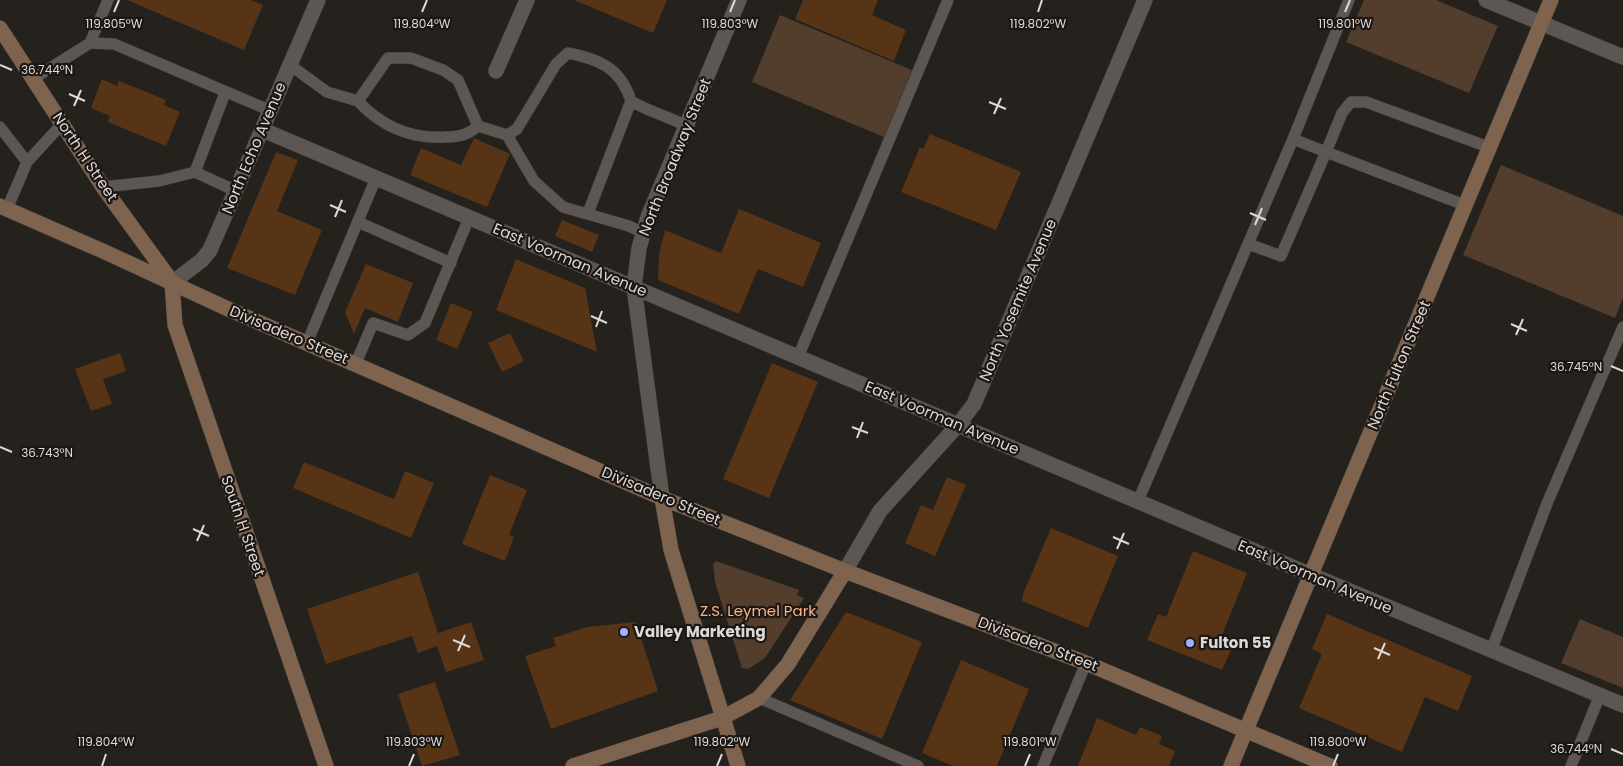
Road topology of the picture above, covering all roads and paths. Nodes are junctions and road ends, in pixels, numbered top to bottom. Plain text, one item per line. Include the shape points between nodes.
1 (108, 0) edge
2 (318, 0) edge
3 (527, 0) edge
4 (739, 0) edge
5 (948, 0) edge
6 (1145, 0) edge
7 (1349, 0) edge
8 (1486, 0) edge
9 (1552, 0) edge
10 (1542, 23) junction
11 (0, 29) edge
12 (90, 42) junction
13 (1623, 57) edge
14 (290, 65) junction
15 (496, 71) dead end
16 (33, 79) junction
17 (225, 94) junction
18 (358, 101) junction
19 (631, 101) junction
20 (271, 112) junction
21 (62, 124) junction
22 (478, 126) junction
23 (686, 126) junction
24 (0, 127) edge
25 (263, 130) junction
26 (506, 134) junction
27 (1293, 139) junction
28 (1491, 148) junction
29 (1326, 152) junction
30 (26, 162) junction
31 (195, 172) junction
32 (376, 178) junction
33 (104, 187) junction
34 (236, 191) junction
35 (1467, 206) junction
36 (4, 208) edge
37 (588, 213) junction
38 (470, 218) junction
39 (358, 222) junction
40 (643, 233) junction
41 (1248, 244) junction
42 (451, 263) junction
43 (172, 284) junction
44 (634, 287) junction
45 (1623, 327) edge
46 (307, 342) junction
47 (798, 357) junction
48 (356, 363) junction
49 (958, 425) junction
50 (662, 498) junction
51 (1138, 501) junction
52 (845, 572) junction
53 (1309, 574) junction
54 (1491, 651) junction
55 (1086, 663) junction
56 (1600, 695) junction
57 (759, 698) junction
58 (1623, 705) edge
59 (722, 718) junction
60 (1245, 729) junction
61 (326, 766) edge
62 (573, 766) edge
63 (738, 766) edge
64 (918, 766) edge
65 (1043, 766) edge
66 (1231, 766) edge
67 (1330, 766) edge
68 (1571, 766) edge

1 - 12 lane
2 - 14 street, North Echo Avenue
3 - 15 street
4 - 23 street, North Broadway Street
5 - 47 lane
6 - 49 street, North Yosemite Avenue via 978,395
7 - 27 lane
8 - 10 street
9 - 10 main road, North Fulton Street
10 - 13 street
10 - 28 main road, North Fulton Street
11 - 16 main road, North H Street
12 - 16 lane
12 - 17 lane via 114,44
14 - 18 lane via 328,92
14 - 20 street, North Echo Avenue
16 - 21 main road, North H Street
17 - 20 lane
17 - 31 lane
18 - 22 lane via 370,114 404,134 424,138 469,134
18 - 22 lane via 388,58 411,58 443,70 458,80
19 - 23 lane
19 - 26 lane via 627,87 606,64 568,53 556,64 516,129
19 - 37 lane
20 - 25 street, North Echo Avenue
21 - 30 lane
21 - 33 main road, North H Street
22 - 26 lane
23 - 40 street, North Broadway Street
24 - 30 lane
25 - 32 street, East Voorman Avenue
25 - 34 street, North Echo Avenue
26 - 37 lane via 534,181 562,206
27 - 29 lane
27 - 41 lane
28 - 29 lane via 1366,102 1351,102 1342,113
28 - 35 main road, North Fulton Street
29 - 35 lane
29 - 41 lane via 1281,256
30 - 36 lane
31 - 33 lane
31 - 34 lane
32 - 38 street, East Voorman Avenue
32 - 39 lane
33 - 43 main road, North H Street
34 - 43 street, North Echo Avenue via 210,250
35 - 53 main road, North Fulton Street
36 - 43 main road, Divisadero Street
37 - 40 lane
38 - 42 lane
38 - 44 street, East Voorman Avenue
39 - 42 lane
39 - 46 lane
40 - 44 street, North Broadway Street via 634,271
41 - 51 lane
42 - 48 lane via 424,323 408,335 373,323
43 - 46 main road, Divisadero Street
43 - 61 main road, South H Street via 175,325
44 - 47 street, East Voorman Avenue
44 - 50 street, North Broadway Street
45 - 54 lane via 1552,493
46 - 48 main road, Divisadero Street
47 - 49 street, East Voorman Avenue
48 - 50 main road, Divisadero Street
49 - 51 street, East Voorman Avenue
49 - 52 street, North Yosemite Avenue via 880,511
50 - 52 main road, Divisadero Street
50 - 59 main road via 670,550
51 - 53 street, East Voorman Avenue
52 - 55 main road, Divisadero Street
52 - 57 main road via 788,664
53 - 54 street, East Voorman Avenue
53 - 60 main road, North Fulton Street
54 - 56 street, East Voorman Avenue
55 - 60 main road, Divisadero Street
55 - 65 lane
56 - 58 street, East Voorman Avenue
56 - 68 lane
57 - 59 main road
57 - 64 lane
59 - 62 main road
59 - 63 main road
60 - 66 main road, North Fulton Street
60 - 67 main road, Divisadero Street

